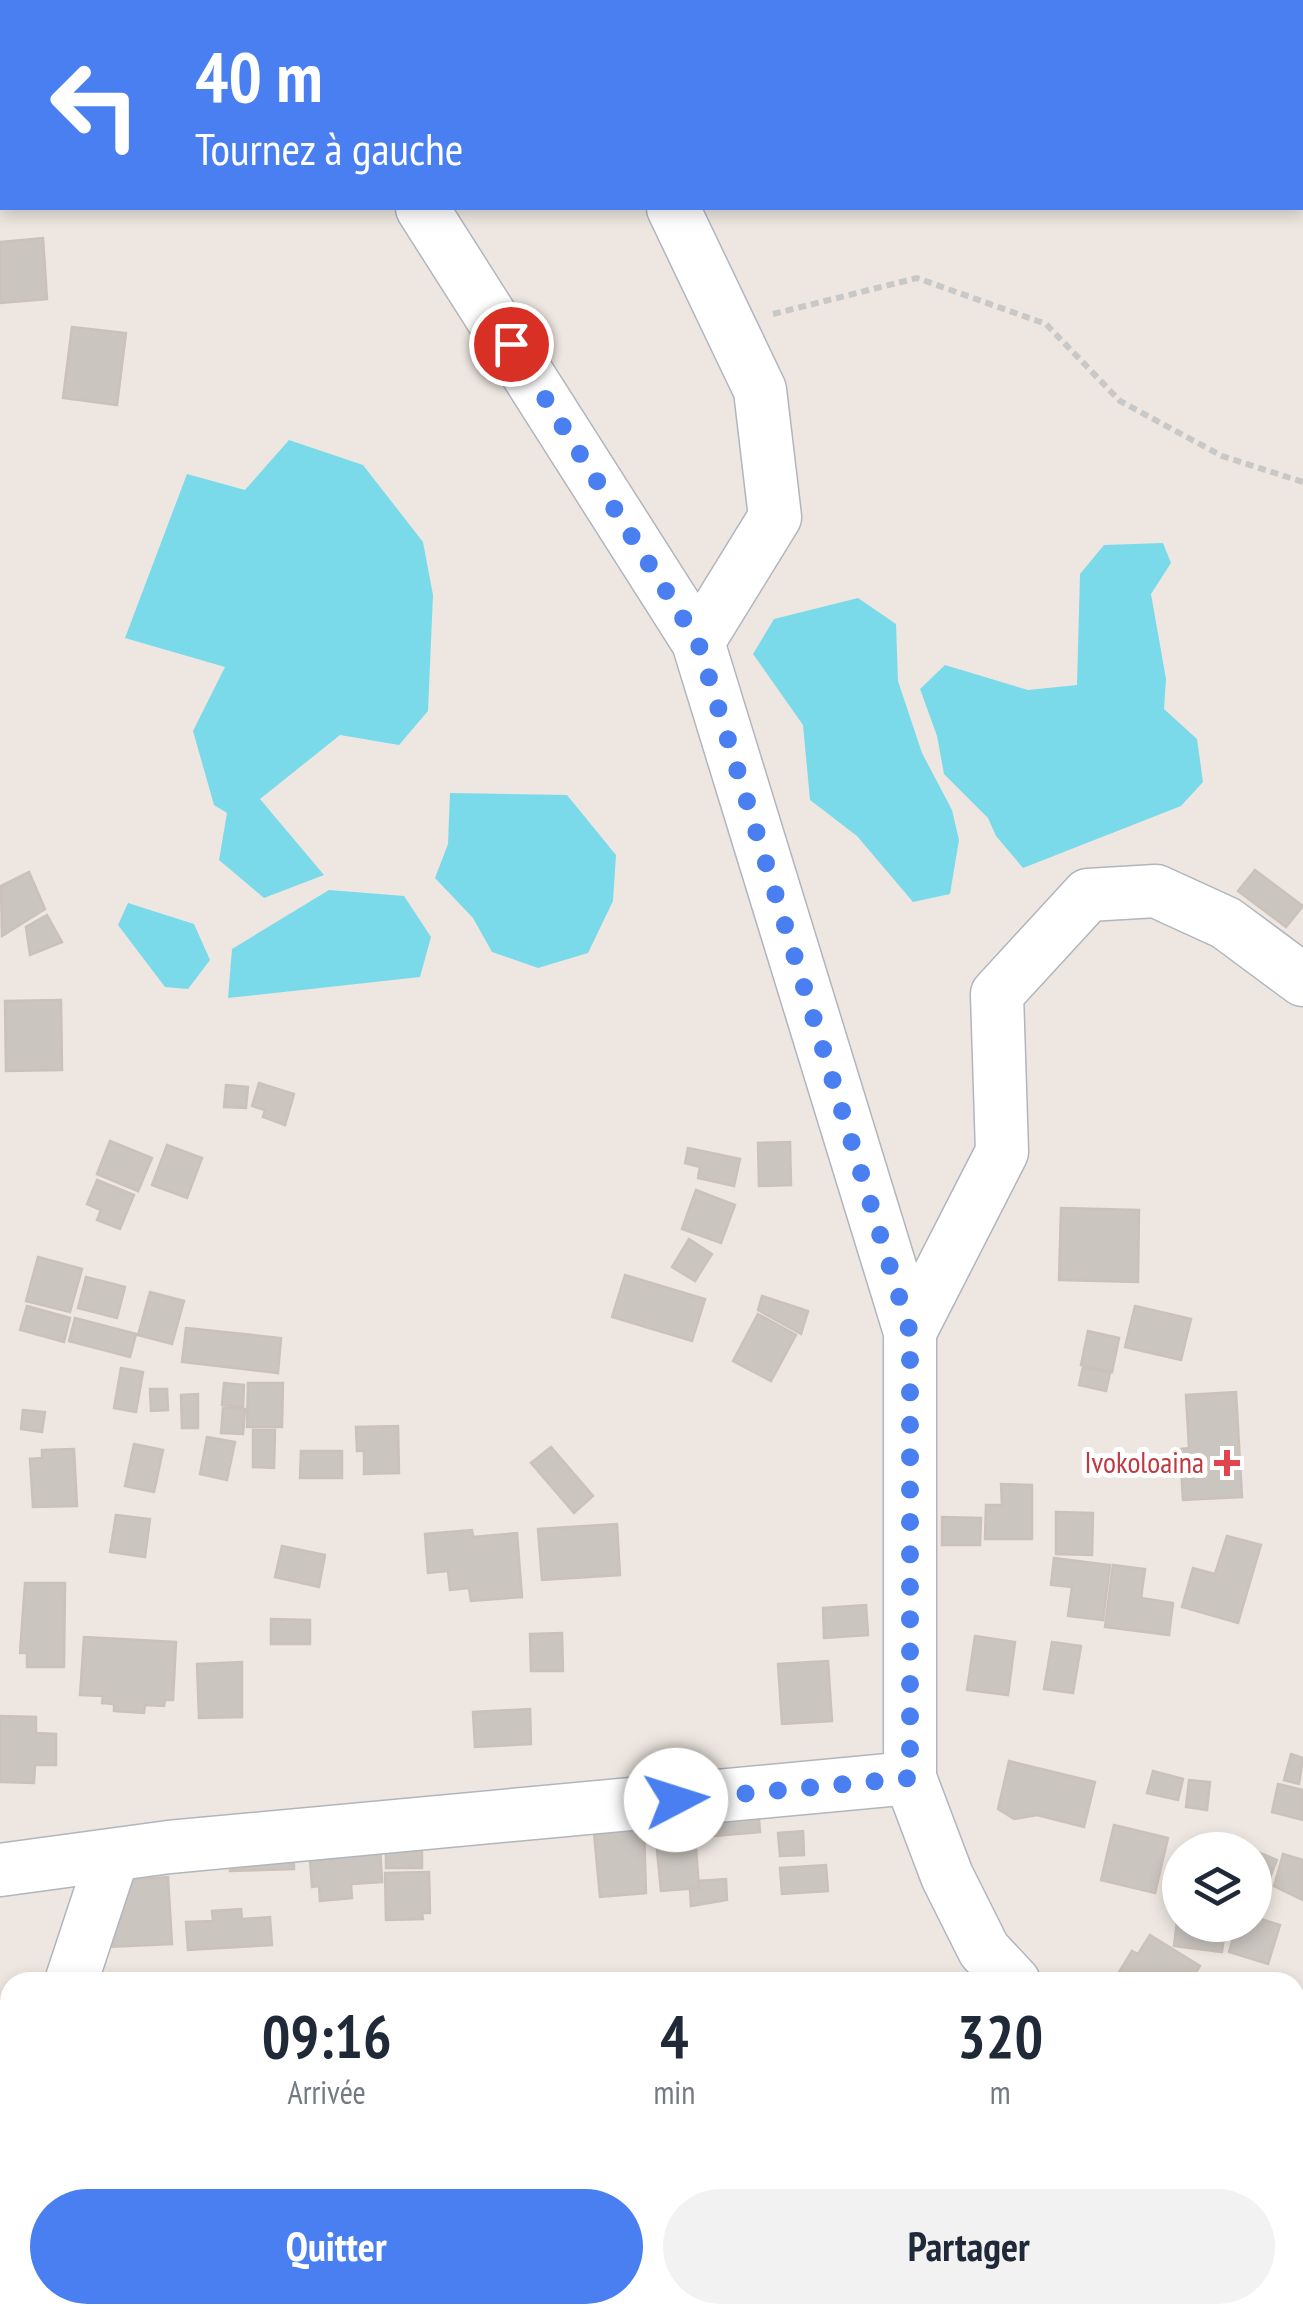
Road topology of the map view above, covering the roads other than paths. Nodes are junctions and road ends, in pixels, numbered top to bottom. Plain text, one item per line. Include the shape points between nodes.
1 (423, 210) edge
2 (674, 210) edge
3 (698, 642) junction
4 (1303, 980) edge
5 (910, 1332) junction
6 (910, 1778) junction
7 (113, 1855) junction
8 (0, 1870) edge
9 (74, 1972) edge
10 (1005, 1972) edge

1 - 3 street
2 - 3 street via 760,390 775,517
3 - 5 street
4 - 5 street via 1226,922 1156,891 1088,896 997,994 1002,1152
5 - 6 street
6 - 7 street
6 - 10 street via 946,1876 984,1950
7 - 8 street
7 - 9 street

